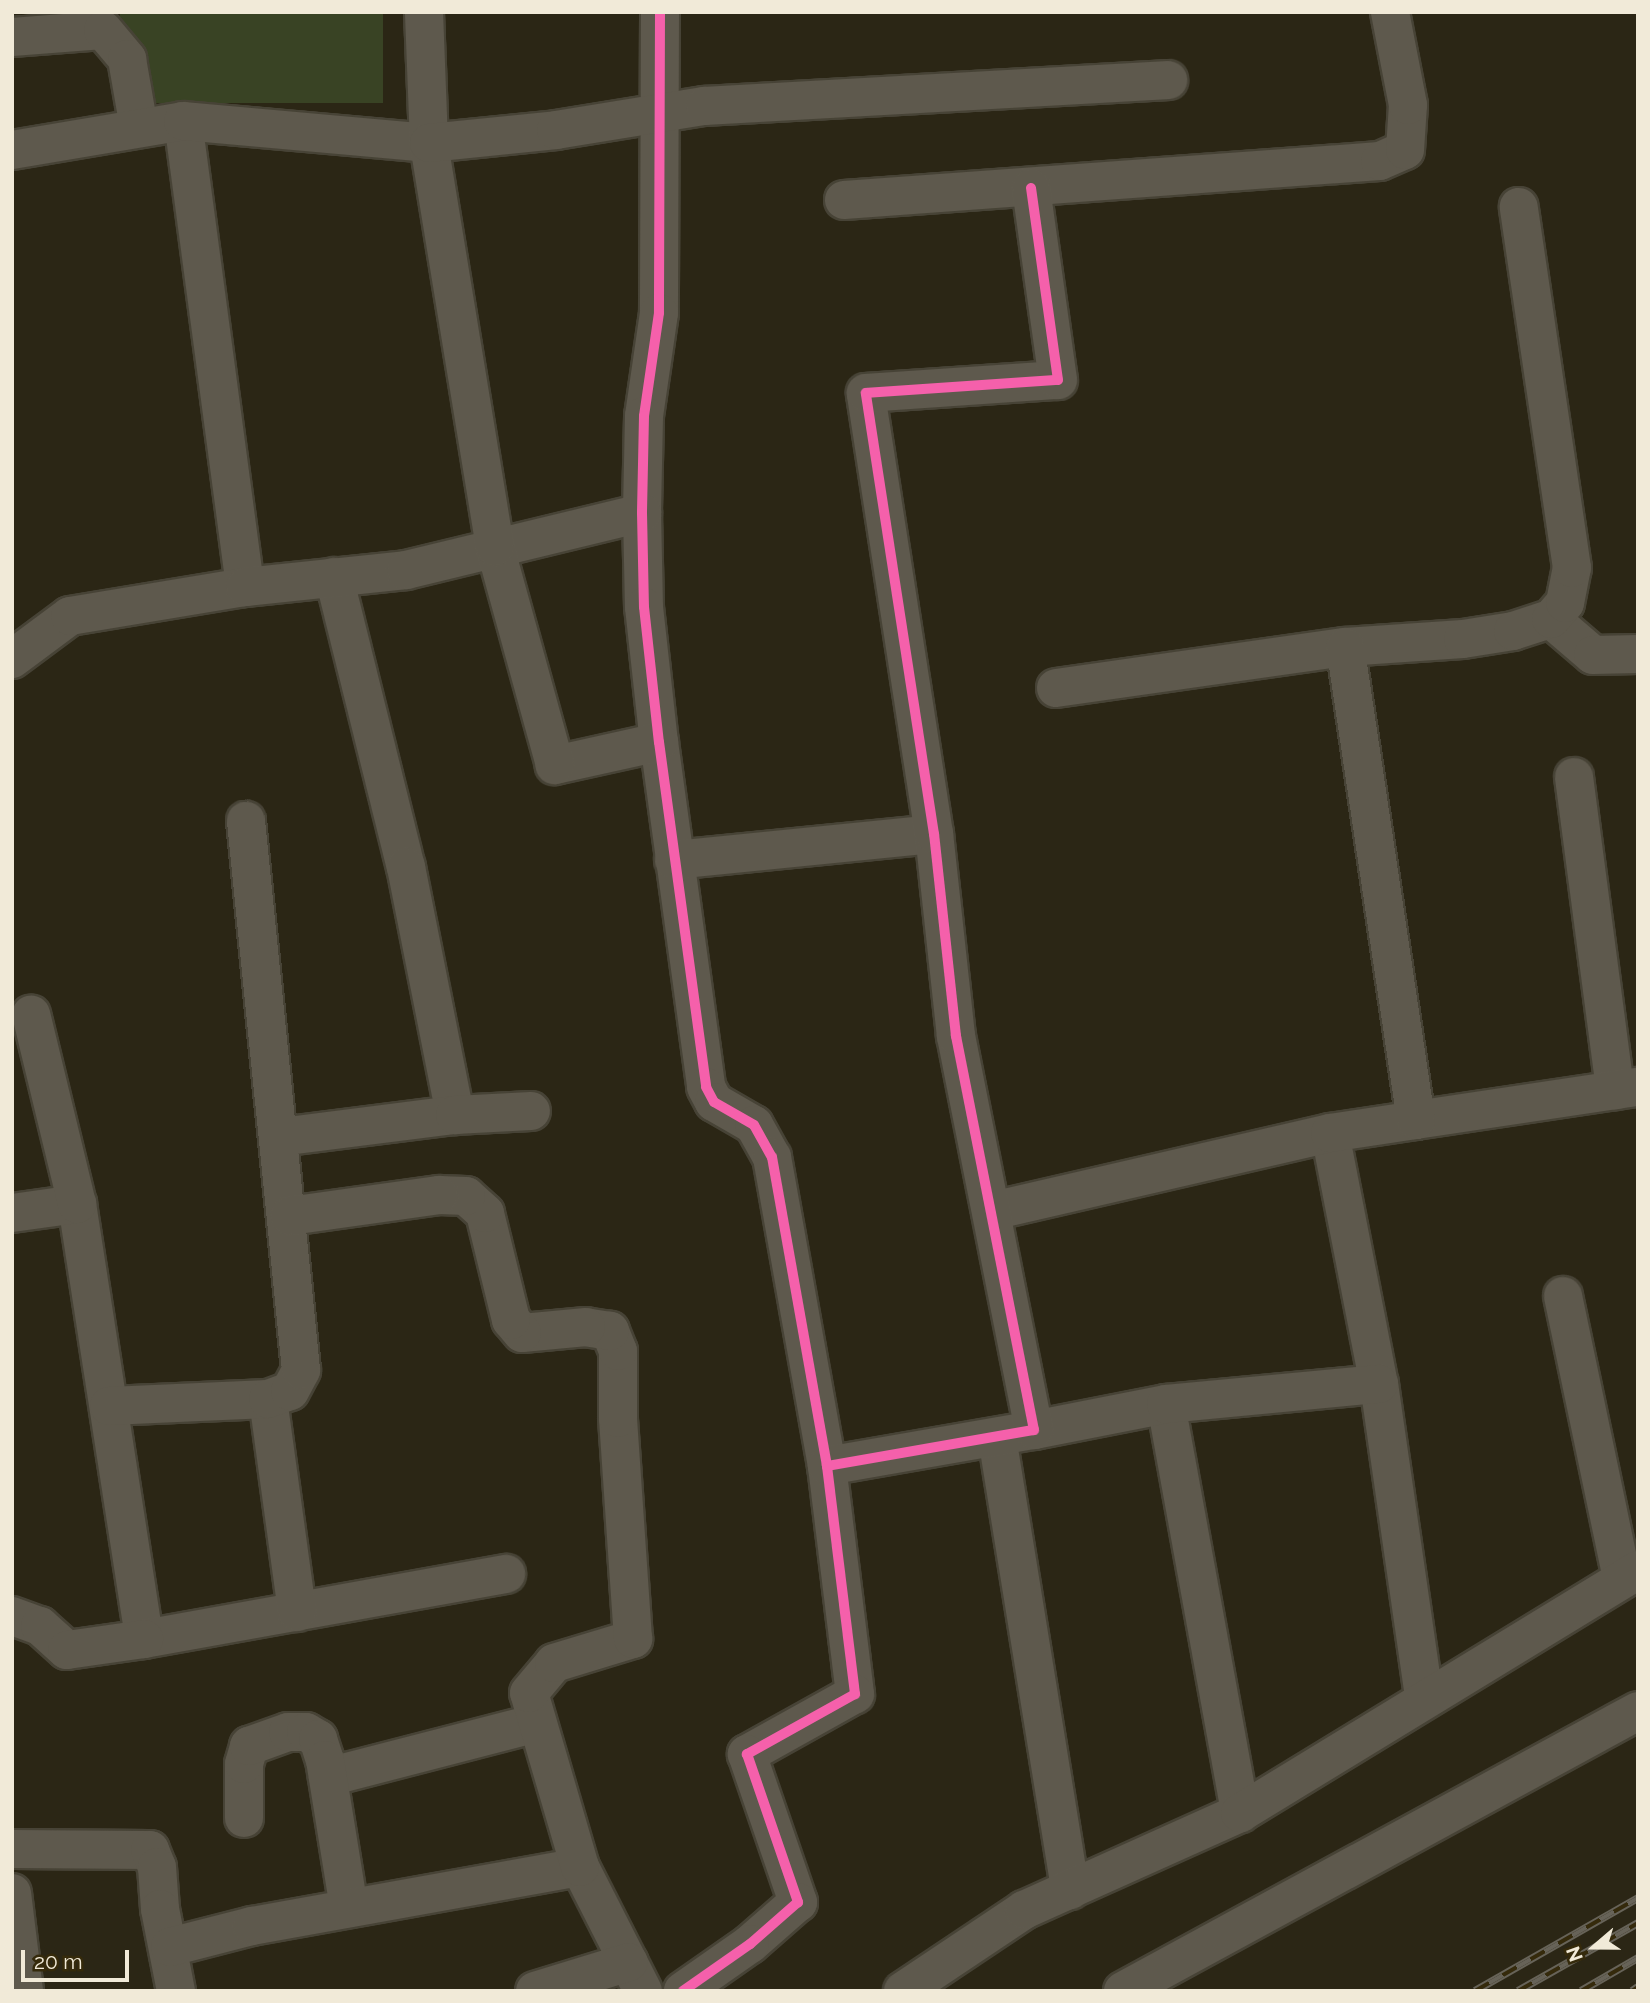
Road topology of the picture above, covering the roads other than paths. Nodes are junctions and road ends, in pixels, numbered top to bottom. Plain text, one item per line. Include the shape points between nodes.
1 (424, 12) edge
2 (660, 12) edge
3 (1390, 12) edge
4 (102, 21) edge
5 (12, 37) edge
6 (1168, 80) dead end
7 (662, 113) junction
8 (183, 121) junction
9 (139, 128) junction
10 (429, 144) junction
11 (12, 150) edge
12 (1031, 188) junction
13 (844, 200) dead end
14 (1519, 207) dead end
15 (642, 513) junction
16 (495, 547) junction
17 (334, 577) junction
18 (244, 587) junction
19 (1551, 619) junction
20 (1345, 647) junction
21 (1638, 654) edge
22 (12, 659) edge
23 (1056, 688) dead end
24 (659, 742) junction
25 (1574, 777) dead end
26 (246, 821) dead end
27 (934, 834) junction
28 (674, 860) junction
29 (31, 1014) dead end
30 (1626, 1089) edge
31 (531, 1111) dead end
32 (455, 1115) junction
33 (1416, 1120) junction
34 (1330, 1133) junction
35 (280, 1137) junction
36 (77, 1204) junction
37 (992, 1211) junction
38 (12, 1213) edge
39 (289, 1216) junction
40 (1563, 1296) dead end
41 (1378, 1384) junction
42 (268, 1399) junction
43 (1166, 1404) junction
44 (109, 1406) junction
45 (1016, 1434) junction
46 (827, 1466) junction
47 (506, 1574) dead end
48 (1630, 1574) edge
49 (297, 1612) junction
50 (12, 1616) edge
51 (144, 1639) junction
52 (1424, 1699) junction
53 (1638, 1710) edge
54 (537, 1723) junction
55 (328, 1777) junction
56 (1240, 1813) junction
57 (244, 1818) dead end
58 (12, 1849) edge
59 (580, 1867) junction
60 (1070, 1890) junction
61 (12, 1893) edge
62 (349, 1908) junction
63 (170, 1947) junction
64 (636, 1976) edge
65 (24, 1991) edge
66 (176, 1991) edge
67 (535, 1991) edge
68 (683, 1991) edge
69 (904, 1991) edge
70 (1123, 1991) edge

1 - 10 street
2 - 7 street
3 - 12 street via 1408,105 1405,150 1380,161 1357,159
4 - 5 street
4 - 9 street via 127,59
6 - 7 street via 705,106
7 - 10 street
7 - 15 street via 659,313 644,416
8 - 9 street
8 - 10 street
8 - 18 street
9 - 11 street
10 - 16 street
12 - 13 street
12 - 27 street via 1058,380 866,393
14 - 19 street via 1572,568 1565,603
15 - 16 street
15 - 24 street via 644,607
16 - 17 street via 406,570
16 - 24 street via 555,765
17 - 18 street
17 - 32 street via 406,867
18 - 22 street via 69,616
19 - 20 street via 1464,639
19 - 21 street via 1592,655
20 - 23 street
20 - 33 street
24 - 28 street
25 - 30 street
26 - 35 street
27 - 28 street
27 - 37 street via 956,1036
28 - 46 street via 706,1087 713,1102 754,1125 772,1157
29 - 36 street
30 - 33 street
31 - 32 street
32 - 35 street
33 - 34 street
34 - 37 street
34 - 41 street
35 - 39 street
36 - 38 street
36 - 44 street
37 - 45 street
39 - 42 street via 302,1370 290,1391
39 - 54 street via 439,1195 466,1196 485,1213 511,1320 522,1332 586,1327 610,1331 618,1352 633,1639 554,1663 529,1693
40 - 48 street
41 - 43 street
41 - 52 street
42 - 44 street
42 - 49 street
43 - 45 street
43 - 56 street
44 - 51 street
45 - 46 street
45 - 60 street
46 - 68 street via 855,1694 747,1754 798,1902 750,1944
47 - 49 street
48 - 52 street
49 - 51 street
50 - 51 street via 40,1626 67,1650
52 - 56 street
53 - 70 street
54 - 55 street
54 - 59 street
55 - 57 street via 318,1739 306,1732 268,1736 249,1746
55 - 62 street
56 - 60 street
58 - 63 street via 134,1846 150,1850
59 - 62 street
59 - 64 street
60 - 69 street via 1024,1910
61 - 65 street
62 - 63 street
63 - 66 street
64 - 67 street

